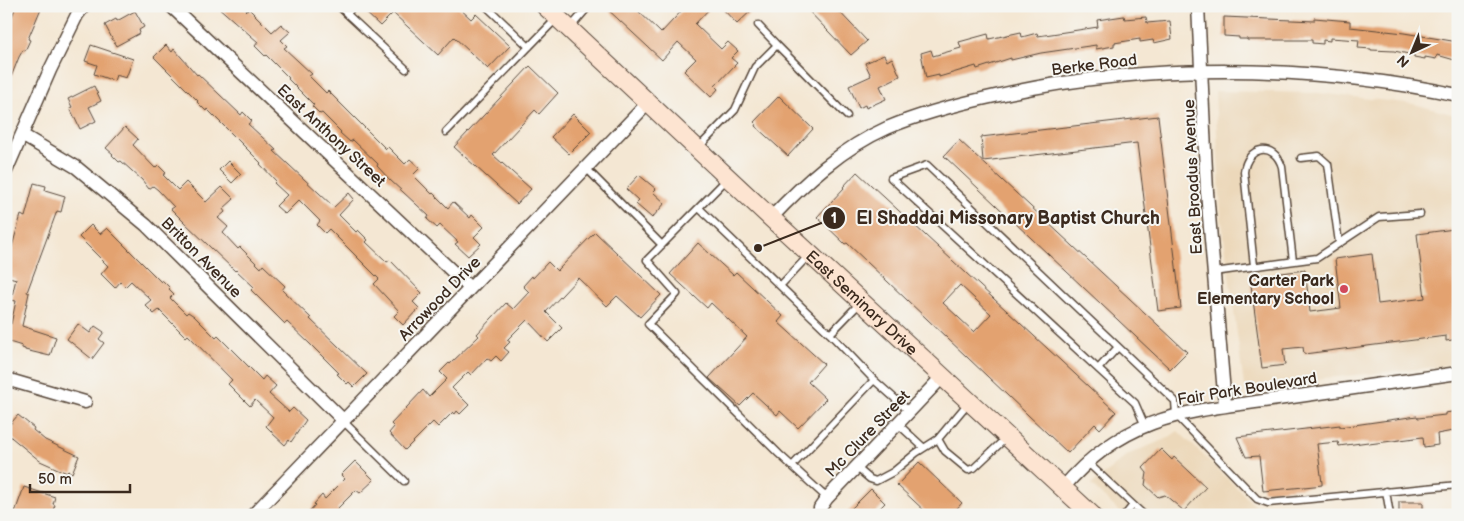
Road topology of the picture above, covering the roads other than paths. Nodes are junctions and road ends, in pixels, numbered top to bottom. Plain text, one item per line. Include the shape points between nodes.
1 (84, 6) edge
2 (171, 6) edge
3 (339, 6) edge
4 (353, 6) edge
5 (589, 6) edge
6 (1198, 6) edge
7 (488, 7) edge
8 (346, 14) junction
9 (557, 18) edge
10 (758, 25) dead end
11 (777, 45) junction
12 (529, 47) junction
13 (406, 69) dead end
14 (1202, 71) junction
15 (1458, 95) edge
16 (648, 103) junction
17 (847, 116) dead end
18 (446, 132) dead end
19 (22, 135) junction
20 (697, 149) junction
21 (1301, 158) dead end
22 (586, 168) junction
23 (6, 171) edge
24 (728, 178) junction
25 (699, 208) junction
26 (1420, 214) dead end
27 (771, 218) junction
28 (1339, 243) junction
29 (662, 245) junction
30 (810, 254) junction
31 (1293, 261) junction
32 (1254, 266) junction
33 (1214, 272) junction
34 (780, 286) junction
35 (470, 288) junction
36 (862, 302) junction
37 (830, 334) junction
38 (1118, 347) junction
39 (1098, 369) junction
40 (1458, 374) edge
41 (943, 376) junction
42 (6, 379) edge
43 (874, 380) junction
44 (970, 401) junction
45 (85, 402) dead end
46 (1225, 405) junction
47 (910, 412) junction
48 (1176, 415) junction
49 (344, 421) junction
50 (898, 424) junction
51 (1145, 426) junction
52 (1008, 436) junction
53 (938, 439) junction
54 (924, 448) junction
55 (1088, 463) junction
56 (792, 466) junction
57 (856, 467) junction
58 (404, 481) dead end
59 (1458, 485) edge
60 (1064, 488) junction
61 (1386, 491) junction
62 (827, 498) junction
63 (1134, 505) junction
64 (253, 515) edge
65 (819, 515) edge
66 (1092, 515) edge
67 (1125, 515) edge
68 (1144, 515) edge
69 (1390, 515) edge

1 - 19 street via 50,70
2 - 35 street, East Anthony Street
3 - 8 lane
4 - 8 lane
5 - 9 lane
6 - 14 street, East Broadus Avenue
7 - 12 lane
8 - 13 lane
9 - 12 lane
9 - 16 main road, East Seminary Drive
10 - 11 lane
11 - 17 lane
11 - 20 lane via 754,67 735,110
12 - 18 lane
14 - 15 street, Berke Road via 1373,81
14 - 27 street, Berke Road via 1137,74 1050,85 920,115 886,129 841,155
14 - 33 street, East Broadus Avenue
16 - 20 main road, East Seminary Drive
16 - 22 street, Arrowood Drive
19 - 23 street
19 - 49 street, Britton Avenue via 76,167 146,224
20 - 24 main road, East Seminary Drive
21 - 28 lane via 1319,156 1328,164
22 - 29 lane
22 - 35 street, Arrowood Drive
24 - 25 lane
24 - 27 main road, East Seminary Drive
25 - 29 lane
25 - 34 lane
26 - 28 lane via 1378,217
27 - 30 main road, East Seminary Drive
28 - 31 lane via 1316,258
29 - 56 lane via 647,260 677,294 648,324
30 - 34 lane
30 - 36 main road, East Seminary Drive
31 - 32 lane
31 - 32 lane via 1282,167 1276,156 1265,149 1248,158 1244,172
32 - 33 lane
33 - 46 street, East Broadus Avenue
34 - 37 lane
35 - 49 street, Arrowood Drive
36 - 37 lane
36 - 41 main road, East Seminary Drive
37 - 43 lane
38 - 39 lane
38 - 39 lane via 926,165 891,178
38 - 48 lane via 1175,401
39 - 51 lane via 1134,403
40 - 46 street, Fair Park Boulevard
41 - 44 main road, East Seminary Drive
41 - 47 street, Mc Clure Street
42 - 45 street
43 - 47 lane
43 - 56 lane
44 - 52 main road, East Seminary Drive
44 - 53 lane
46 - 48 street, Fair Park Boulevard
47 - 50 street, Mc Clure Street
48 - 51 street, Fair Park Boulevard
48 - 61 lane via 1257,499 1268,503
49 - 58 lane
49 - 64 street, Arrowood Drive
50 - 54 lane
50 - 57 street, Mc Clure Street
51 - 55 street, Fair Park Boulevard via 1129,432
52 - 53 lane via 968,470 945,451
52 - 60 main road, East Seminary Drive
53 - 54 lane
54 - 57 lane via 893,472 876,480
55 - 60 street, Fair Park Boulevard
55 - 63 lane
56 - 62 lane
57 - 62 street, Mc Clure Street
59 - 61 lane
60 - 66 main road, East Seminary Drive
61 - 69 lane
62 - 65 street, Mc Clure Street
63 - 67 lane
63 - 68 lane

